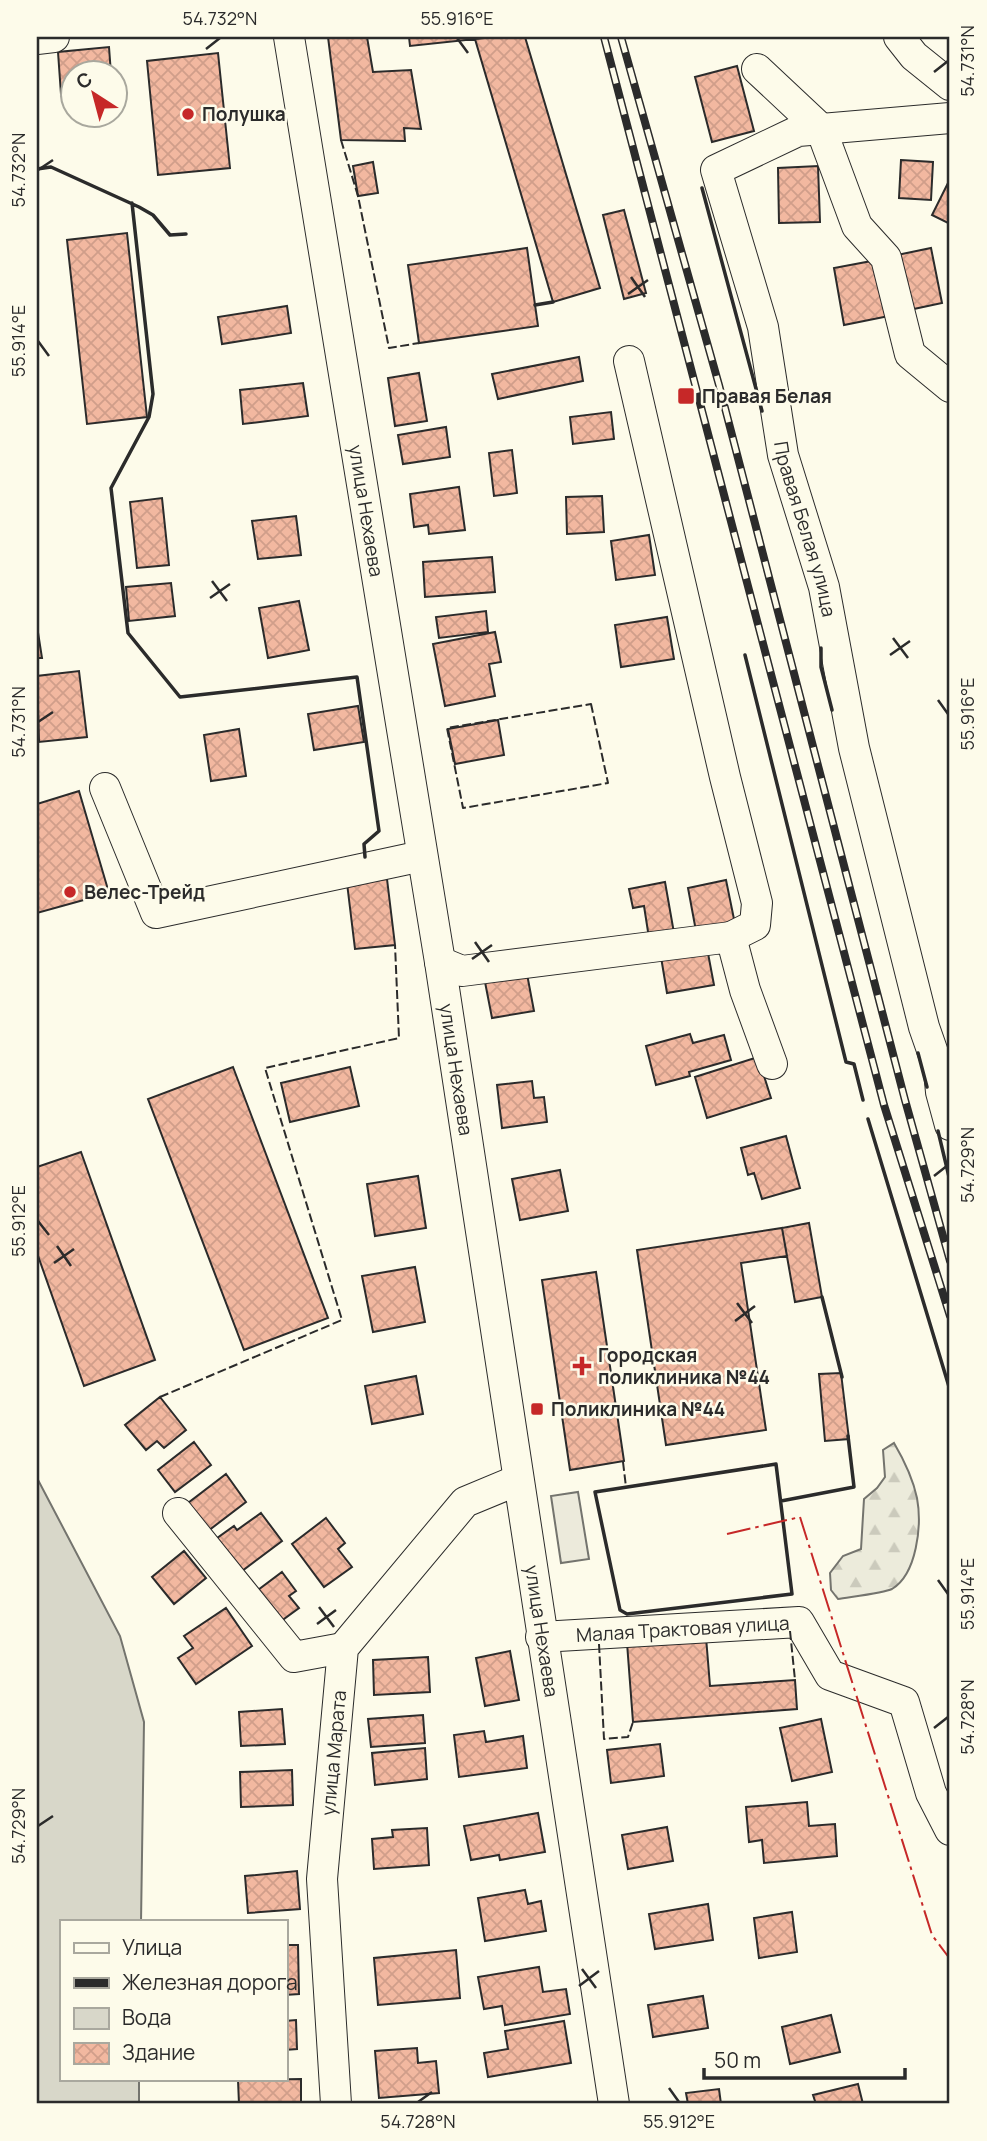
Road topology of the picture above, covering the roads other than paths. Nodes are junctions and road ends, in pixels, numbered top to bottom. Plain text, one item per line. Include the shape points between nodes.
1 (54, 37) edge
2 (289, 37) edge
3 (899, 37) edge
4 (37, 39) edge
5 (757, 69) dead end
6 (950, 85) edge
7 (950, 118) edge
8 (821, 129) junction
9 (629, 361) dead end
10 (950, 387) edge
11 (106, 788) dead end
12 (422, 856) junction
13 (731, 937) junction
14 (440, 962) junction
15 (772, 1064) dead end
16 (950, 1125) edge
17 (518, 1480) junction
18 (178, 1513) dead end
19 (541, 1637) junction
20 (343, 1648) junction
21 (950, 1830) edge
22 (336, 2104) edge
23 (614, 2104) edge

1 - 4 street
2 - 12 street, улица Нехаева
3 - 6 street via 914,56
5 - 8 street
7 - 8 street, Правая Белая улица
8 - 10 street via 857,226 886,258 910,354
8 - 16 street, Правая Белая улица via 798,131 716,170 764,327 783,455 824,587 854,748
9 - 13 street via 757,903 755,925
11 - 12 street via 156,913
12 - 14 street, улица Нехаева
13 - 14 street via 462,971
13 - 15 street
14 - 17 street, улица Нехаева
17 - 19 street, улица Нехаева
17 - 20 street via 466,1502
18 - 20 street via 293,1657
19 - 21 street, Малая Трактовая улица via 799,1622 830,1675 904,1702 931,1793
19 - 23 street, улица Нехаева
20 - 22 street, улица Марата via 322,1879

